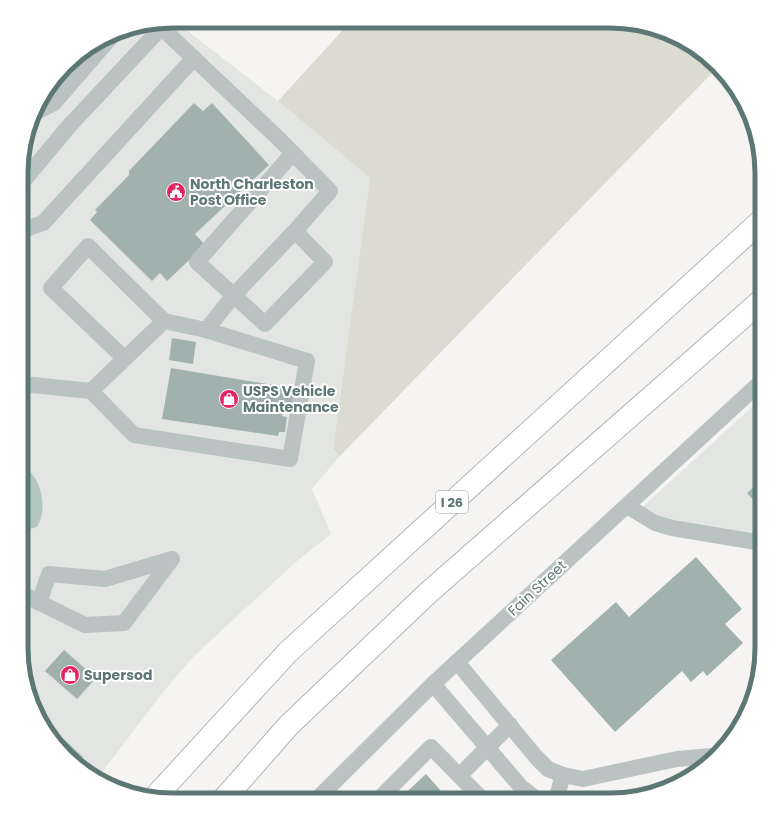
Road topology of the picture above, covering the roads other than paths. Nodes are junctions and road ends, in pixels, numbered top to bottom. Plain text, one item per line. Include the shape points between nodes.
1 (160, 28) edge
2 (154, 29) edge
3 (102, 46) edge
4 (194, 58) junction
5 (43, 109) edge
6 (294, 153) junction
7 (28, 175) edge
8 (755, 226) edge
9 (28, 229) edge
10 (294, 231) junction
11 (234, 295) junction
12 (755, 306) edge
13 (164, 320) junction
14 (206, 330) junction
15 (124, 358) junction
16 (28, 385) edge
17 (755, 387) edge
18 (91, 391) junction
19 (627, 506) junction
20 (755, 542) edge
21 (28, 597) edge
22 (39, 603) junction
23 (457, 662) junction
24 (433, 684) junction
25 (510, 726) junction
26 (487, 747) junction
27 (705, 757) edge
28 (460, 775) junction
29 (563, 775) junction
30 (159, 793) edge
31 (229, 793) edge
32 (323, 793) edge
33 (385, 793) edge
34 (477, 793) edge
35 (528, 793) edge
36 (558, 793) edge

1 - 4 street
2 - 7 street
3 - 5 street via 54,103
4 - 6 street
4 - 9 street via 43,223
6 - 10 street via 330,191
6 - 11 street via 197,262
8 - 30 highway, I 26 via 288,652
10 - 11 street
10 - 11 street via 325,262 265,324
11 - 14 street
12 - 31 highway via 428,593 289,725
13 - 14 street
13 - 15 street
13 - 15 street via 88,246 51,288
14 - 18 street via 307,361 290,459 134,435
15 - 18 street
16 - 18 street
17 - 19 street, Fain Street
19 - 20 street via 655,523 672,528
19 - 23 street, Fain Street
21 - 22 street
22 - 22 street via 85,625 124,623 172,559 105,579 49,574
23 - 24 street, Fain Street
23 - 25 street
24 - 26 street
24 - 32 street, Fain Street
25 - 26 street
25 - 29 street via 548,769
26 - 28 street
26 - 35 street
27 - 29 street via 677,759 583,780
28 - 33 street via 431,747
28 - 34 street
29 - 36 street

